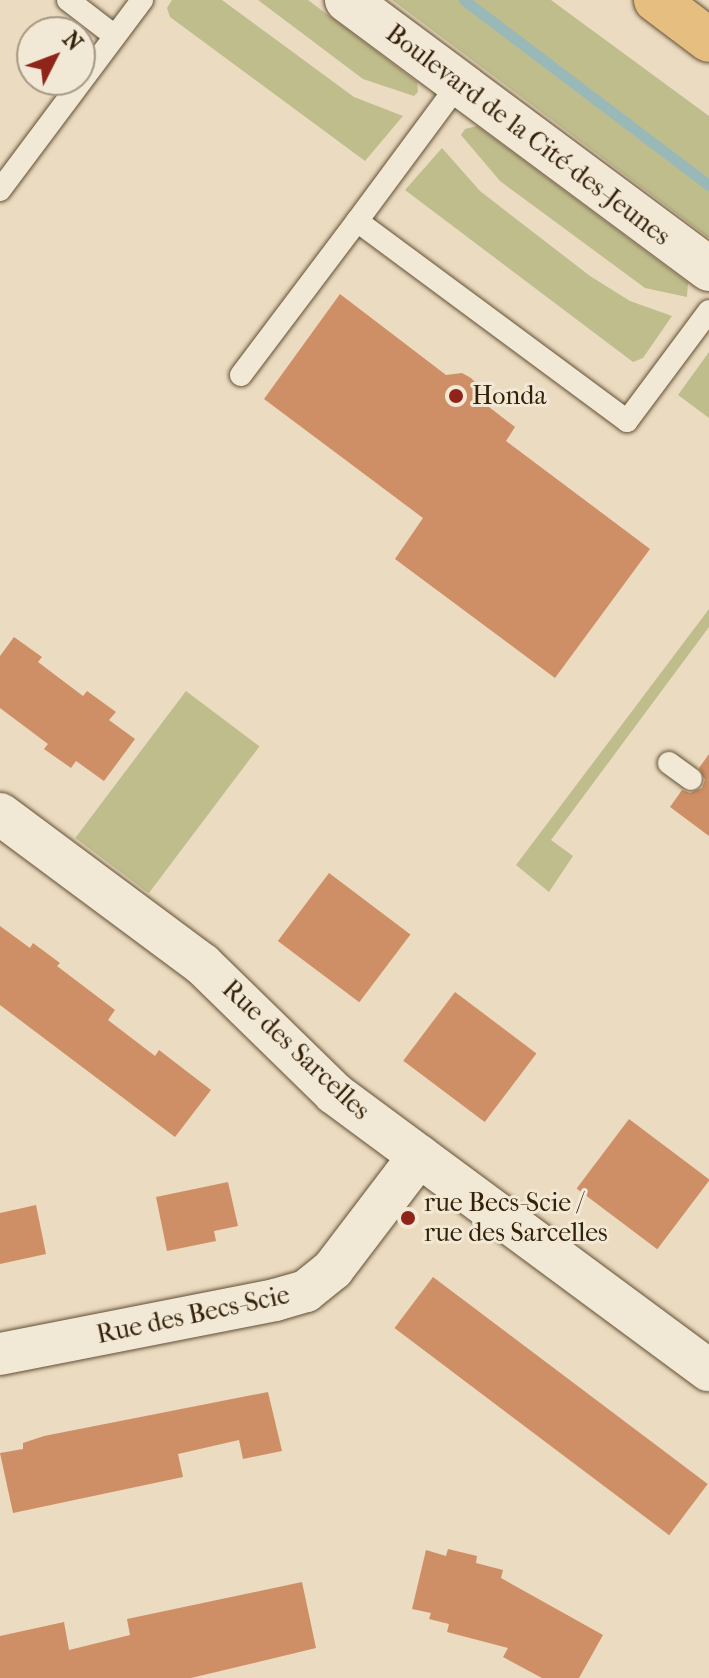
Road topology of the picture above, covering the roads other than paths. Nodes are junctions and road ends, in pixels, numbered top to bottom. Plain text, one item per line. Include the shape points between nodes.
1 (68, 0) edge
2 (142, 0) edge
3 (347, 0) edge
4 (656, 0) edge
5 (115, 36) junction
6 (709, 40) edge
7 (460, 82) junction
8 (0, 190) edge
9 (357, 221) junction
10 (709, 269) edge
11 (709, 311) edge
12 (241, 375) dead end
13 (669, 763) dead end
14 (691, 779) dead end
15 (0, 814) edge
16 (419, 1156) junction
17 (0, 1354) edge
18 (709, 1370) edge

1 - 5 lane
2 - 5 lane
3 - 7 street, Boulevard de la Cité-des-Jeunes
4 - 6 highway
5 - 8 lane
7 - 9 lane
7 - 10 street, Boulevard de la Cité-des-Jeunes
9 - 11 lane via 627,421
9 - 12 lane
13 - 14 lane
15 - 16 street, Rue des Sarcelles via 202,964 334,1093
16 - 17 street, Rue des Becs-Scie via 333,1269 306,1291
16 - 18 street, Rue des Sarcelles

